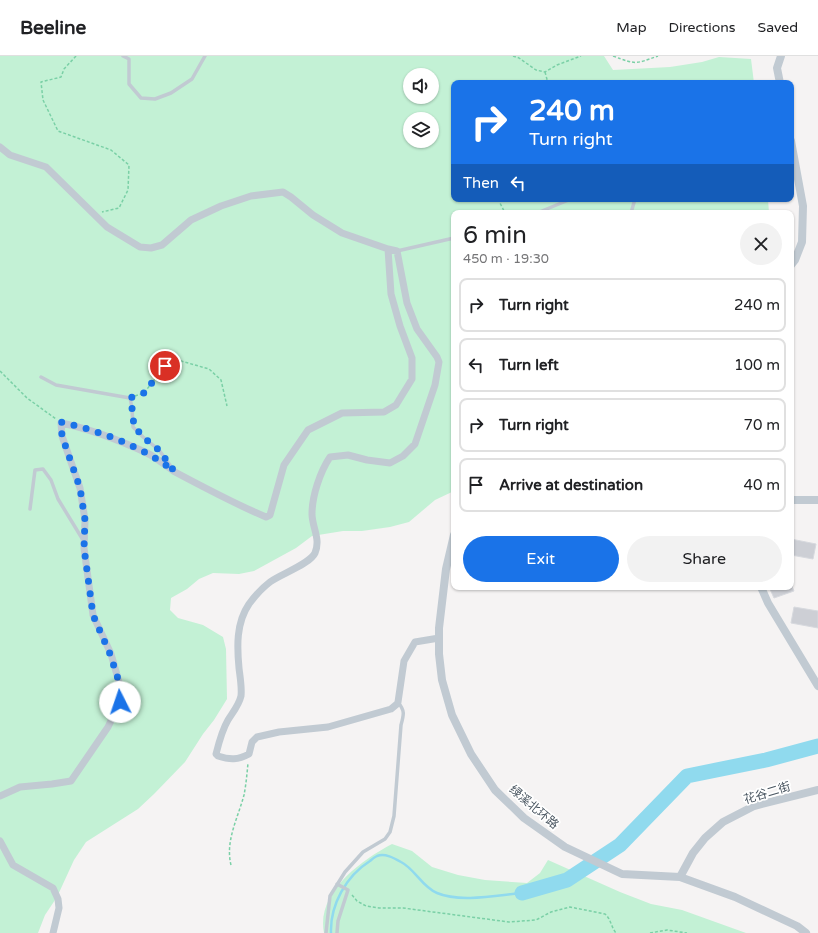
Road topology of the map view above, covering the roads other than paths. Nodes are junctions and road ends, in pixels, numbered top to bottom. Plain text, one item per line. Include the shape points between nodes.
1 (123, 56) edge
2 (206, 56) edge
3 (781, 56) edge
4 (779, 80) edge
5 (0, 147) edge
6 (794, 157) edge
7 (563, 202) edge
8 (544, 210) edge
9 (451, 239) edge
10 (388, 249) junction
11 (397, 251) junction
12 (794, 261) edge
13 (41, 377) dead end
14 (174, 471) junction
15 (794, 500) edge
16 (818, 500) edge
17 (30, 509) dead end
18 (83, 541) junction
19 (451, 548) edge
20 (762, 590) edge
21 (439, 638) junction
22 (818, 686) edge
23 (398, 702) junction
24 (818, 790) edge
25 (0, 796) edge
26 (0, 841) edge
27 (680, 877) junction
28 (338, 885) junction
29 (53, 933) edge
30 (326, 933) edge
31 (337, 933) edge
32 (806, 933) edge

1 - 2 lane via 129,59 129,84 141,98 155,99 171,93 192,79
3 - 4 street via 777,68
5 - 10 street via 10,155 46,167 107,227 140,247 162,245 191,220 221,206 251,196 283,192 342,233
6 - 12 street via 803,206 802,242
7 - 8 lane
9 - 11 lane
10 - 11 street
10 - 14 street via 391,294 412,358 412,379 396,405 384,412 342,413 308,430 284,465 270,515 266,517
11 - 23 street via 407,303 416,329 439,362 435,385 415,444 403,456 390,463 348,455 330,457 319,480 312,514 316,532 315,552 308,561 270,583 249,604 242,617 238,632 241,695 222,732 216,754 222,758 239,759 249,754 252,742 258,737 328,727 382,713
13 - 14 lane via 56,385 130,398 134,426 159,450
14 - 18 street via 149,454 114,438 61,422 62,436 80,488 85,520
15 - 16 street
17 - 18 lane via 35,470 43,469
18 - 25 street via 93,615 119,682 120,702 108,727 71,781 20,787
19 - 21 street, 绿溪北环路 via 446,569
20 - 22 street
21 - 23 street via 415,642 404,661
21 - 27 street, 绿溪北环路 via 442,680 452,715 471,754 495,790 514,809 565,847 622,874
23 - 28 lane via 404,712 394,816 390,832 385,840 356,858
24 - 27 street, 花谷二街 via 754,806 723,822 693,853
26 - 29 street via 13,865 53,888 59,908
27 - 32 street, 绿溪北环路 via 735,897 797,926
28 - 30 lane via 330,896
28 - 31 lane via 348,890 338,921

